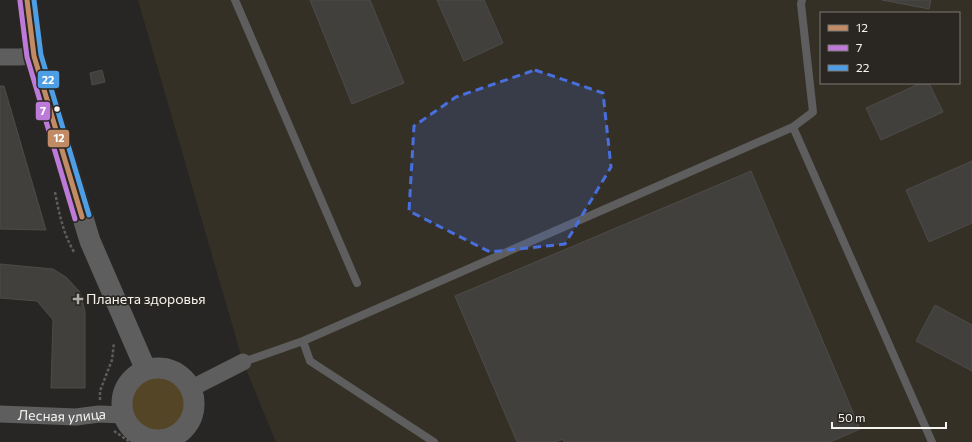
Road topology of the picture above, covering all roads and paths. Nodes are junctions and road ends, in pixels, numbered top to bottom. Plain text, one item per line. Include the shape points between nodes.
1 (27, 0) edge
2 (235, 0) edge
3 (802, 0) edge
4 (34, 56) junction
5 (0, 57) edge
6 (794, 127) junction
7 (357, 283) dead end
8 (303, 342) junction
9 (243, 362) joint
10 (146, 370) junction
11 (190, 389) junction
12 (0, 414) edge
13 (123, 415) junction
14 (185, 436) edge
15 (146, 440) edge
16 (434, 442) edge
17 (932, 442) edge

1 - 4 street
2 - 7 lane
3 - 6 lane via 813,112
4 - 5 street
4 - 10 street via 90,241
6 - 8 lane
6 - 17 lane
8 - 9 lane
8 - 16 lane via 310,361
9 - 11 street
10 - 11 street via 159,368 172,371 183,378
10 - 13 street via 130,380 122,397
11 - 14 street via 194,403
12 - 13 street, Лесная улица via 76,417 99,414
13 - 15 street via 130,428
14 - 15 street via 157,441

